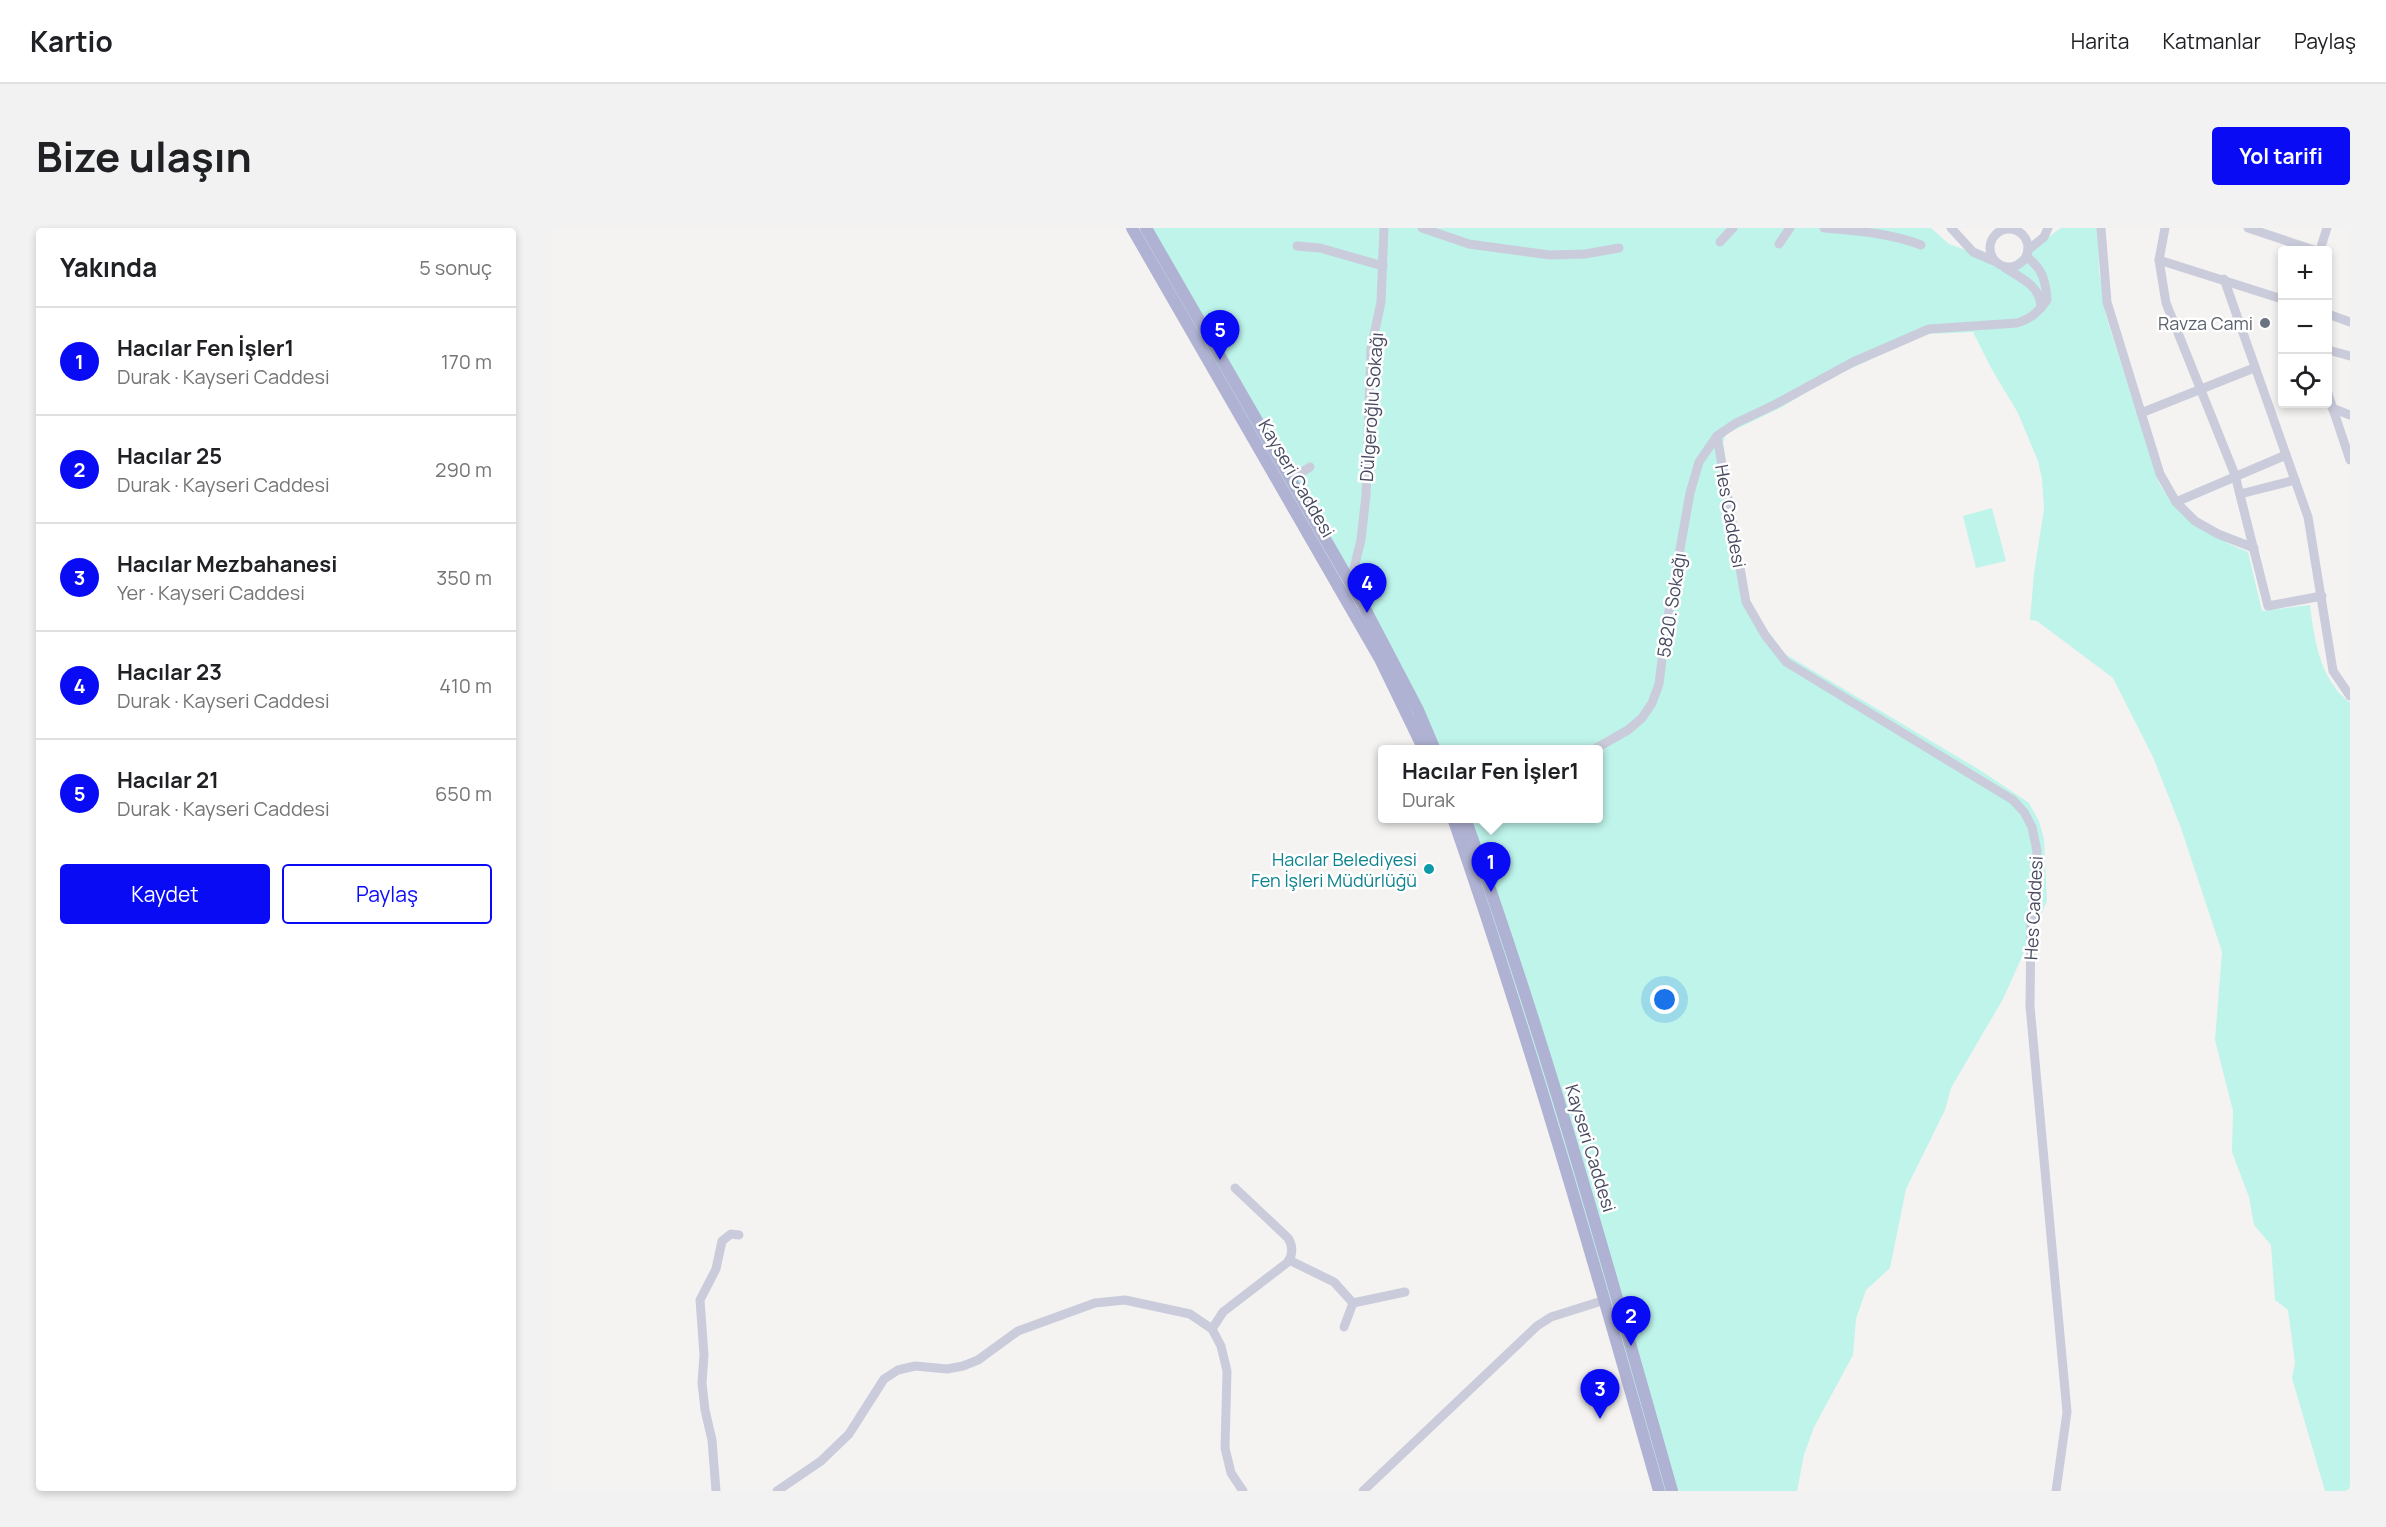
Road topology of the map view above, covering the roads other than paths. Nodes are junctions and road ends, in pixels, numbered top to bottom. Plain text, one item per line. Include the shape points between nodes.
1 (1132, 228) edge
2 (1146, 228) edge
3 (1384, 228) edge
4 (1422, 228) edge
5 (1733, 228) edge
6 (1790, 228) edge
7 (1824, 228) edge
8 (1951, 228) edge
9 (1993, 228) edge
10 (2048, 228) edge
11 (2101, 228) edge
12 (2165, 228) edge
13 (2248, 228) edge
14 (2327, 228) edge
15 (2017, 229) edge
16 (2003, 230) junction
17 (2264, 230) edge
18 (1720, 242) dead end
19 (1779, 244) dead end
20 (1921, 245) dead end
21 (1298, 246) dead end
22 (2304, 246) edge
23 (2321, 246) edge
24 (1619, 248) dead end
25 (2027, 254) junction
26 (2159, 260) junction
27 (1994, 261) junction
28 (1383, 266) junction
29 (2005, 268) junction
30 (2224, 279) junction
31 (2278, 297) edge
32 (2041, 308) junction
33 (2332, 315) edge
34 (2350, 322) edge
35 (2332, 351) edge
36 (2350, 356) edge
37 (2254, 368) junction
38 (2200, 389) junction
39 (2332, 408) joint
40 (2141, 414) junction
41 (2350, 415) edge
42 (1717, 436) junction
43 (2286, 455) junction
44 (2350, 460) edge
45 (1310, 467) dead end
46 (2235, 475) junction
47 (1290, 480) junction
48 (2295, 480) junction
49 (2240, 494) junction
50 (2176, 502) junction
51 (2254, 548) junction
52 (1350, 584) junction
53 (2322, 596) junction
54 (2348, 691) edge
55 (1422, 745) edge
56 (1433, 745) edge
57 (1602, 745) edge
58 (1454, 823) edge
59 (1466, 823) edge
60 (1235, 1188) dead end
61 (739, 1235) dead end
62 (1289, 1260) junction
63 (1405, 1292) dead end
64 (1611, 1299) junction
65 (1353, 1303) junction
66 (1344, 1327) dead end
67 (1212, 1329) junction
68 (716, 1491) edge
69 (777, 1491) edge
70 (1243, 1491) edge
71 (1363, 1491) edge
72 (1659, 1491) edge
73 (1672, 1491) edge
74 (2056, 1491) edge

1 - 55 main road, Kayseri Caddesi via 1380,659
2 - 47 main road, Kayseri Caddesi
3 - 28 street, Dülgeroğlu Sokağı
4 - 24 street via 1469,244 1550,255
5 - 18 street
6 - 19 street
7 - 20 street via 1864,231
8 - 27 street via 1973,252
9 - 16 street
10 - 25 street
11 - 40 street via 2107,302
12 - 26 street
13 - 17 street
14 - 23 street
15 - 16 street
15 - 25 street via 2025,238
16 - 27 street via 1990,243
17 - 22 street
21 - 28 street via 1320,248
25 - 29 street via 2018,266
25 - 32 street via 2042,272 2047,300
26 - 30 street
26 - 38 street via 2166,303
27 - 29 street
28 - 52 street, Dülgeroğlu Sokağı via 1382,302 1371,349 1366,495 1361,540
29 - 32 street via 2032,285
30 - 31 street
30 - 37 street
32 - 42 street via 2017,323 1929,329 1853,362
33 - 34 street
35 - 36 street
37 - 38 street
37 - 43 street
38 - 40 street
38 - 46 street
39 - 41 street
39 - 44 street
40 - 50 street via 2160,474
42 - 57 street, 5820. Sokağı via 1699,462 1690,493 1659,684 1652,703 1628,730
42 - 74 street, Hes Caddesi via 1746,602 1786,662 2013,800 2032,827 2037,851 2030,1006 2067,1412
43 - 46 street
43 - 48 street
45 - 47 street
46 - 49 street
46 - 50 street
47 - 52 main road, Kayseri Caddesi
48 - 49 street
48 - 53 street via 2308,517
49 - 51 street
50 - 51 street via 2218,534
51 - 53 street via 2268,606
52 - 56 main road, Kayseri Caddesi
53 - 54 street via 2333,671
58 - 64 main road, Kayseri Caddesi
59 - 64 main road, Kayseri Caddesi via 1533,1021
60 - 62 street via 1288,1238 1292,1248
61 - 68 street via 731,1234 722,1241 716,1269 700,1299 702,1383
62 - 65 street via 1334,1282
62 - 67 street via 1223,1312
63 - 65 street
64 - 71 street via 1551,1317 1537,1326
64 - 72 main road, Kayseri Caddesi
64 - 73 main road, Kayseri Caddesi
65 - 66 street
67 - 69 street via 1190,1314 1125,1300 1095,1303 1018,1331 963,1366 915,1366 898,1371 884,1379 849,1434 821,1461
67 - 70 street via 1227,1371 1226,1448 1231,1473

